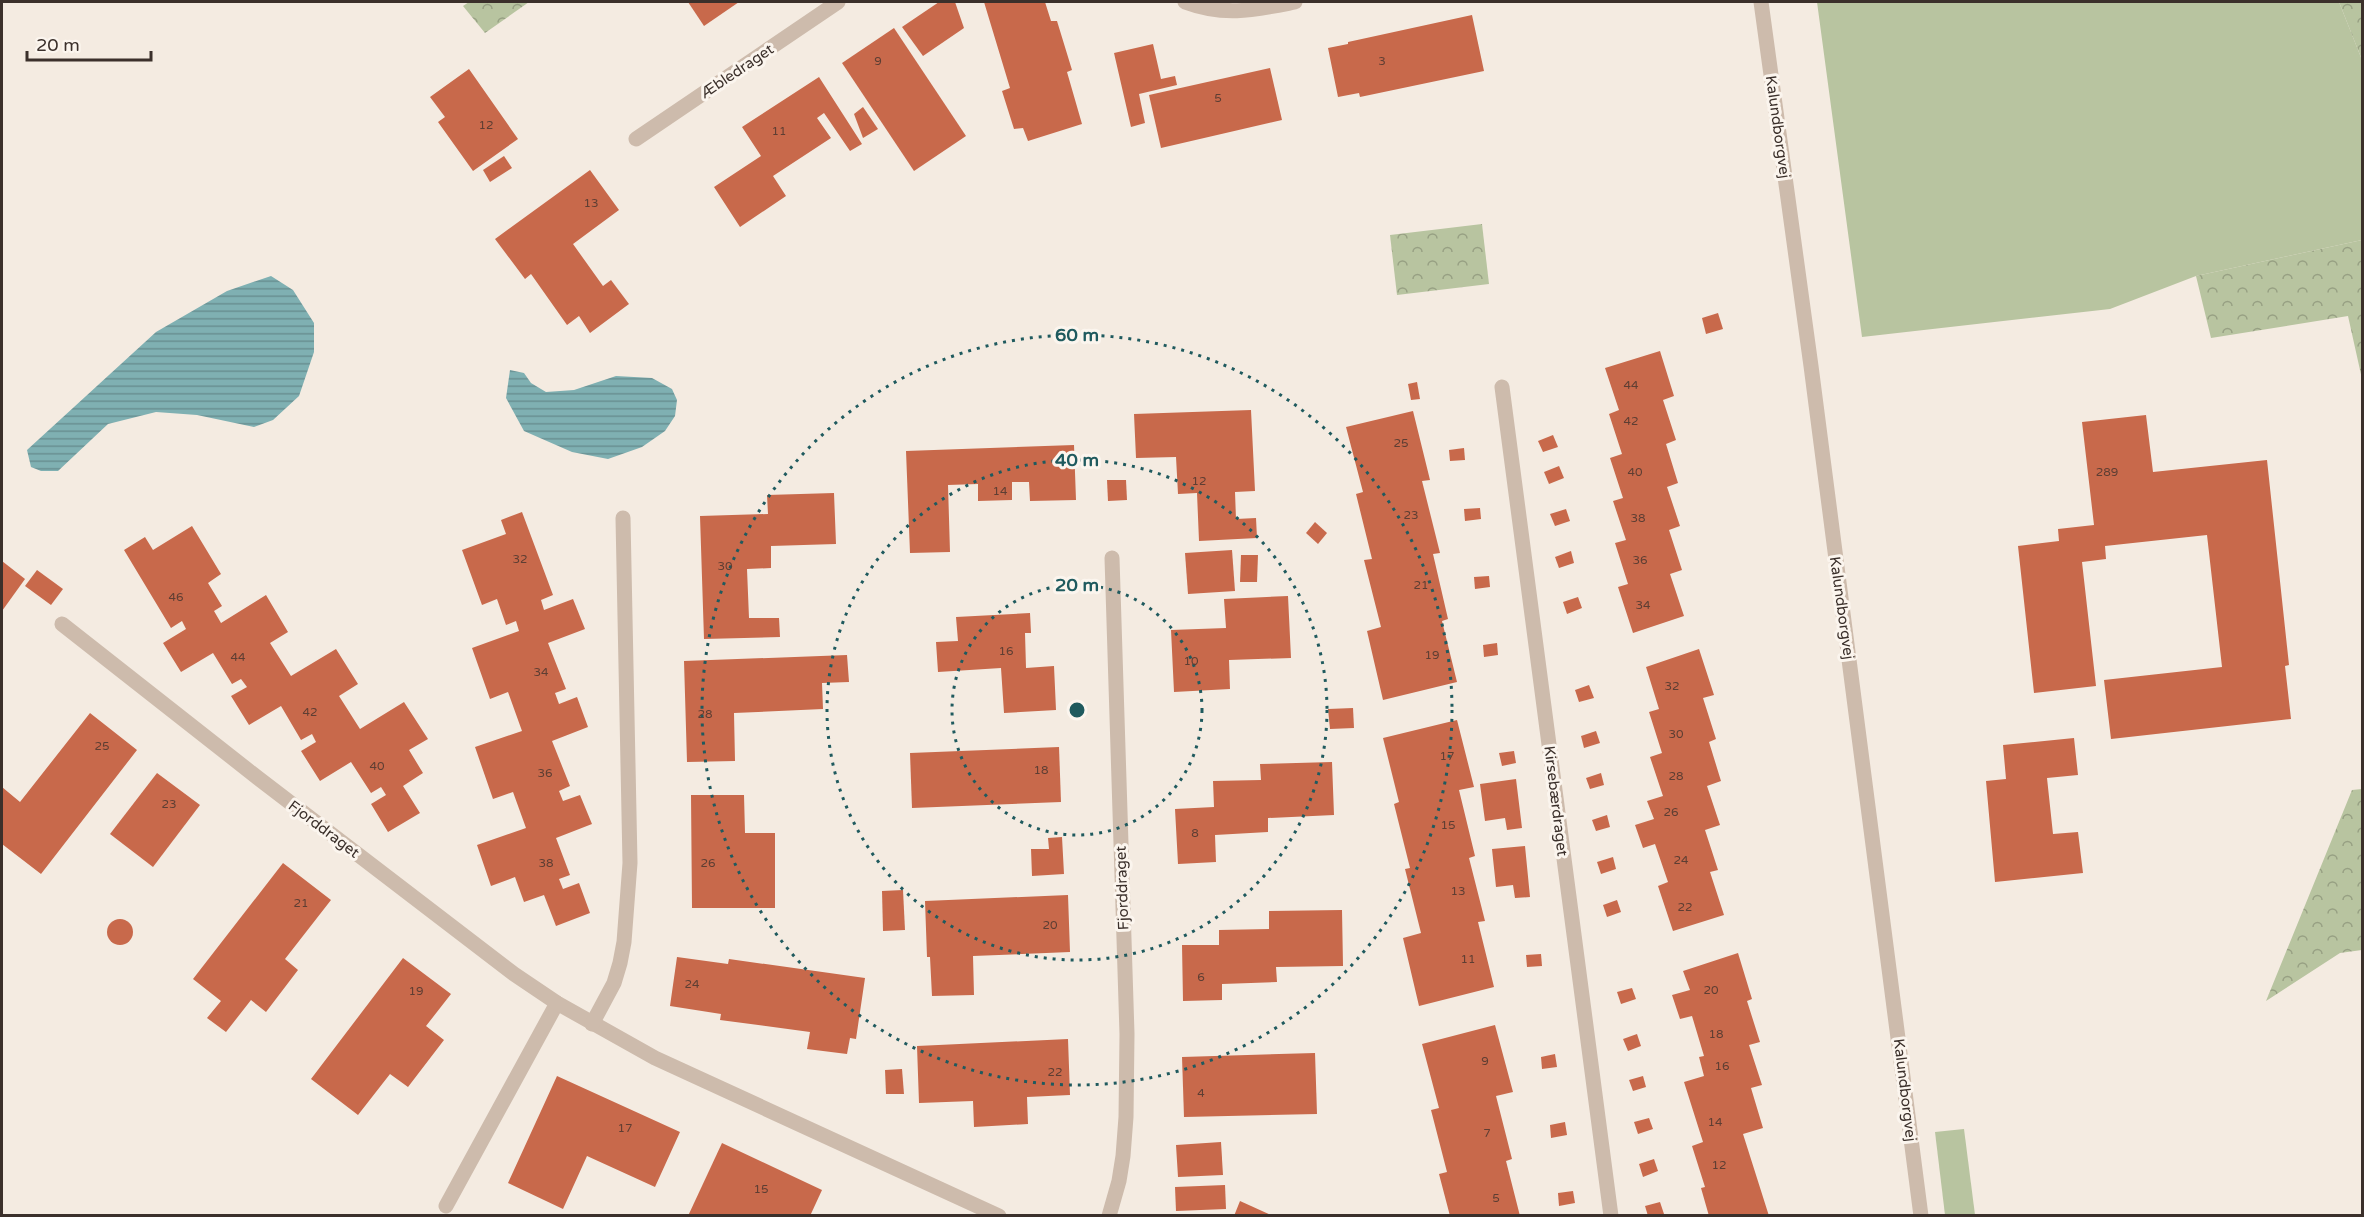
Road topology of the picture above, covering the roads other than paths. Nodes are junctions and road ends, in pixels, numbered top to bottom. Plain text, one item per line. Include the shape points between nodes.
1 (838, 2) edge
2 (1185, 2) edge
3 (1295, 2) edge
4 (1761, 2) edge
5 (636, 139) dead end
6 (1502, 387) dead end
7 (623, 518) dead end
8 (1112, 558) dead end
9 (62, 624) dead end
10 (557, 1003) junction
11 (592, 1024) junction
12 (446, 1206) dead end
13 (999, 1215) edge
14 (1109, 1215) edge
15 (1611, 1215) edge
16 (1921, 1215) edge

1 - 5 street, Æbledraget
2 - 3 street via 1232,12
4 - 16 street, Kalundborgvej
6 - 15 street, Kirsebærdraget
7 - 11 street via 629,873 620,963
8 - 14 street, Fjorddraget via 1127,1034 1124,1156
9 - 10 street, Fjorddraget via 267,785
10 - 11 street, Fjorddraget
10 - 12 street
11 - 13 street, Fjorddraget via 655,1058

